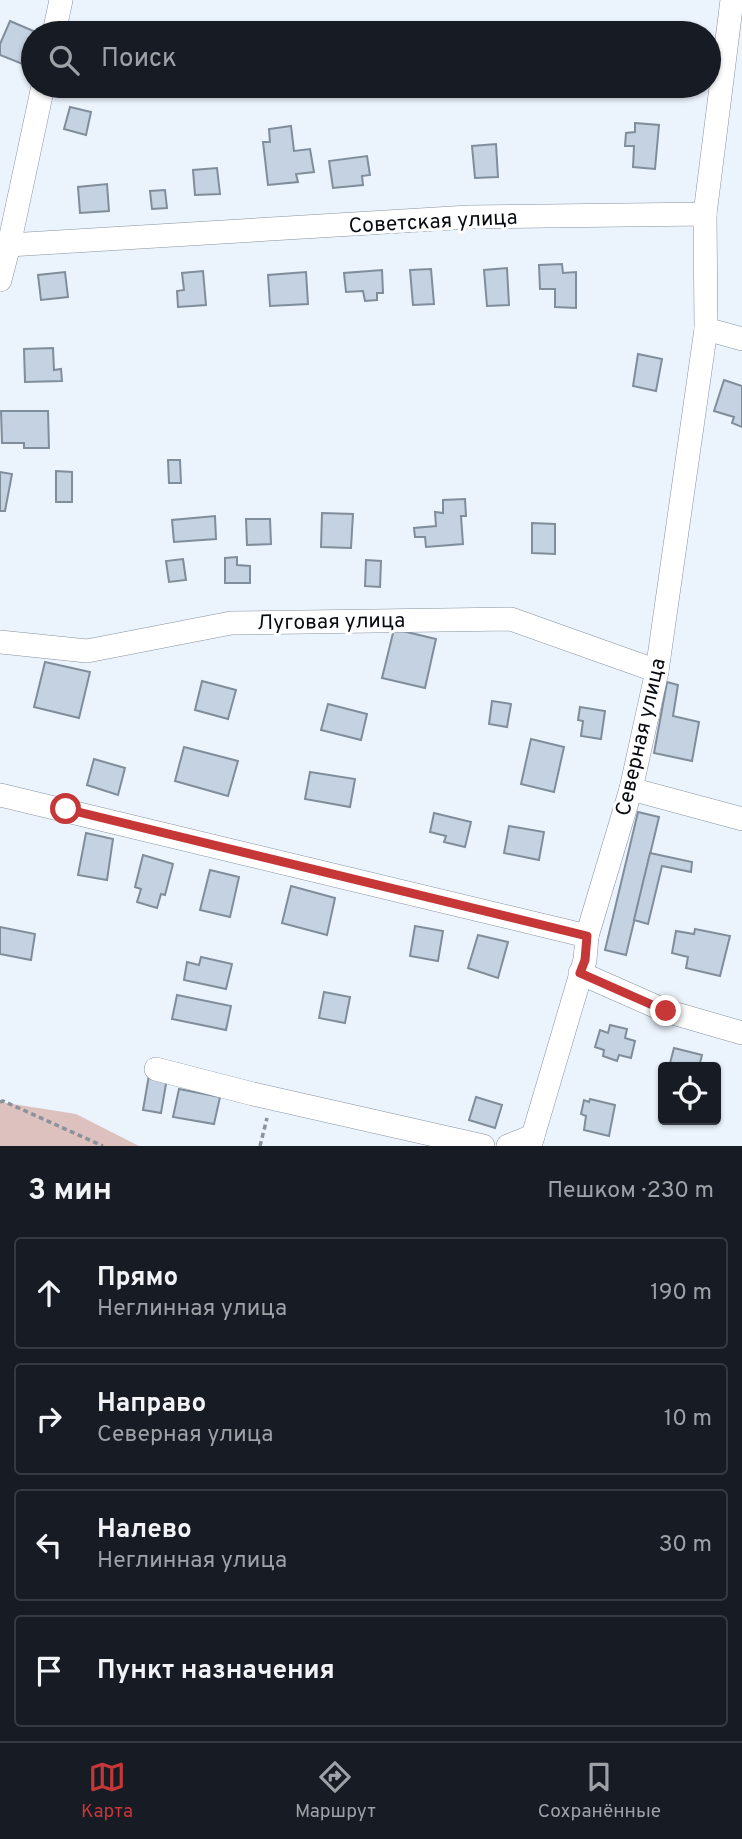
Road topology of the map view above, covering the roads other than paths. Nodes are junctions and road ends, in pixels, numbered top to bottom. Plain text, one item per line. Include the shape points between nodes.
1 (61, 0) edge
2 (732, 0) edge
3 (57, 21) edge
4 (721, 87) edge
5 (40, 98) edge
6 (720, 98) edge
7 (705, 214) junction
8 (9, 246) junction
9 (0, 280) edge
10 (706, 329) junction
11 (742, 339) edge
12 (0, 642) edge
13 (657, 671) junction
14 (631, 789) junction
15 (0, 795) edge
16 (742, 819) edge
17 (587, 936) junction
18 (580, 973) junction
19 (742, 1033) edge
20 (156, 1069) dead end
21 (529, 1143) edge
22 (482, 1146) edge
23 (508, 1146) edge

1 - 3 street
2 - 4 street
5 - 8 street
6 - 7 street
7 - 8 street, Советская улица via 469,217
7 - 10 street
8 - 9 street
10 - 11 street
10 - 13 street, Северная улица
12 - 13 street, Луговая улица via 87,651 231,623 511,619
13 - 14 street, Северная улица
14 - 16 street
14 - 17 street, Северная улица
15 - 17 street
17 - 18 street, Северная улица
18 - 19 street via 666,1011
18 - 21 street, Северная улица
20 - 22 street
21 - 23 street

